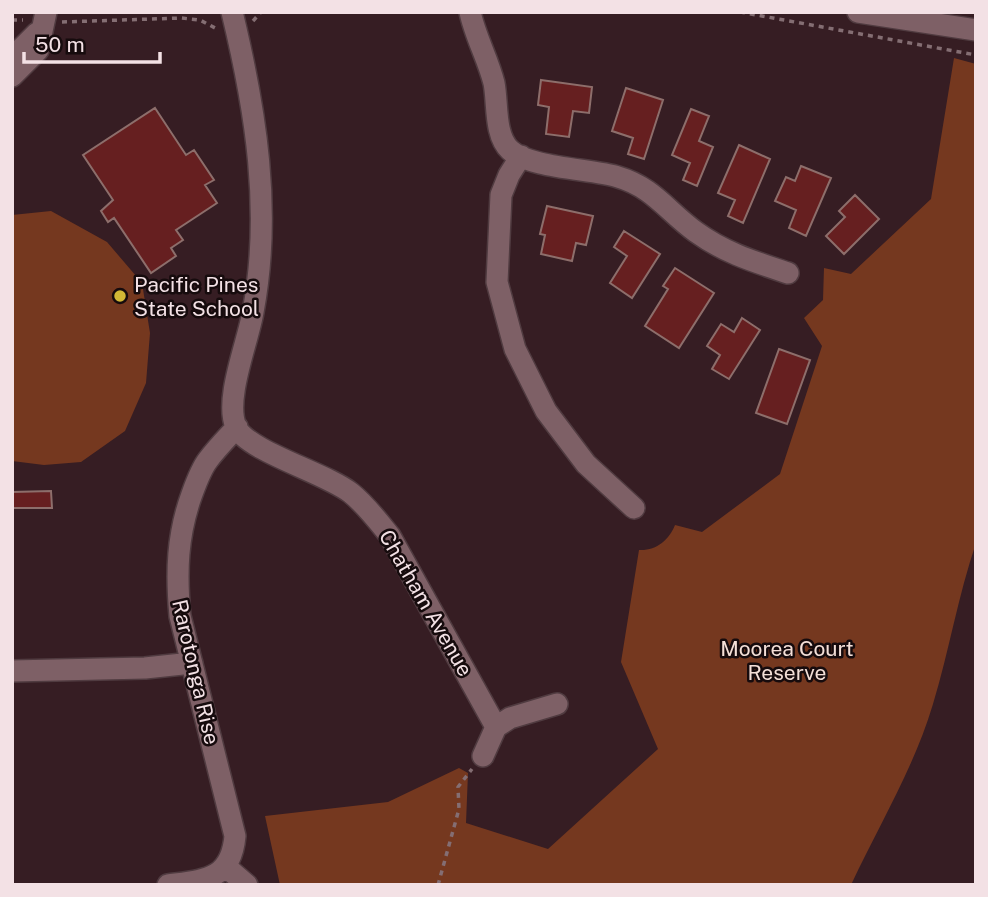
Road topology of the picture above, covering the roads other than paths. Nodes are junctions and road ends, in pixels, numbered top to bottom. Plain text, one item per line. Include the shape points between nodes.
1 (470, 12) edge
2 (858, 12) edge
3 (44, 20) edge
4 (233, 20) edge
5 (976, 30) edge
6 (14, 53) edge
7 (12, 76) edge
8 (521, 156) junction
9 (788, 273) dead end
10 (237, 427) junction
11 (634, 508) dead end
12 (192, 663) junction
13 (12, 671) edge
14 (557, 704) dead end
15 (496, 727) junction
16 (482, 756) road end
17 (225, 866) junction
18 (168, 885) edge
19 (247, 885) edge

1 - 8 street via 493,82 501,133 509,149
2 - 5 street
3 - 6 street
3 - 7 street via 38,50
4 - 10 street via 250,90 263,227 254,311 233,407
8 - 9 street via 618,177 646,188 722,250
8 - 11 street via 501,195 497,282 515,349 546,411 586,464
10 - 12 street, Rarotonga Rise via 206,462 178,544 180,616
10 - 15 street, Chatham Avenue via 262,449 350,492 374,515
12 - 13 street
12 - 17 street, Rarotonga Rise via 235,836 233,855
14 - 15 street
15 - 16 street
17 - 18 street via 210,879
17 - 19 street

